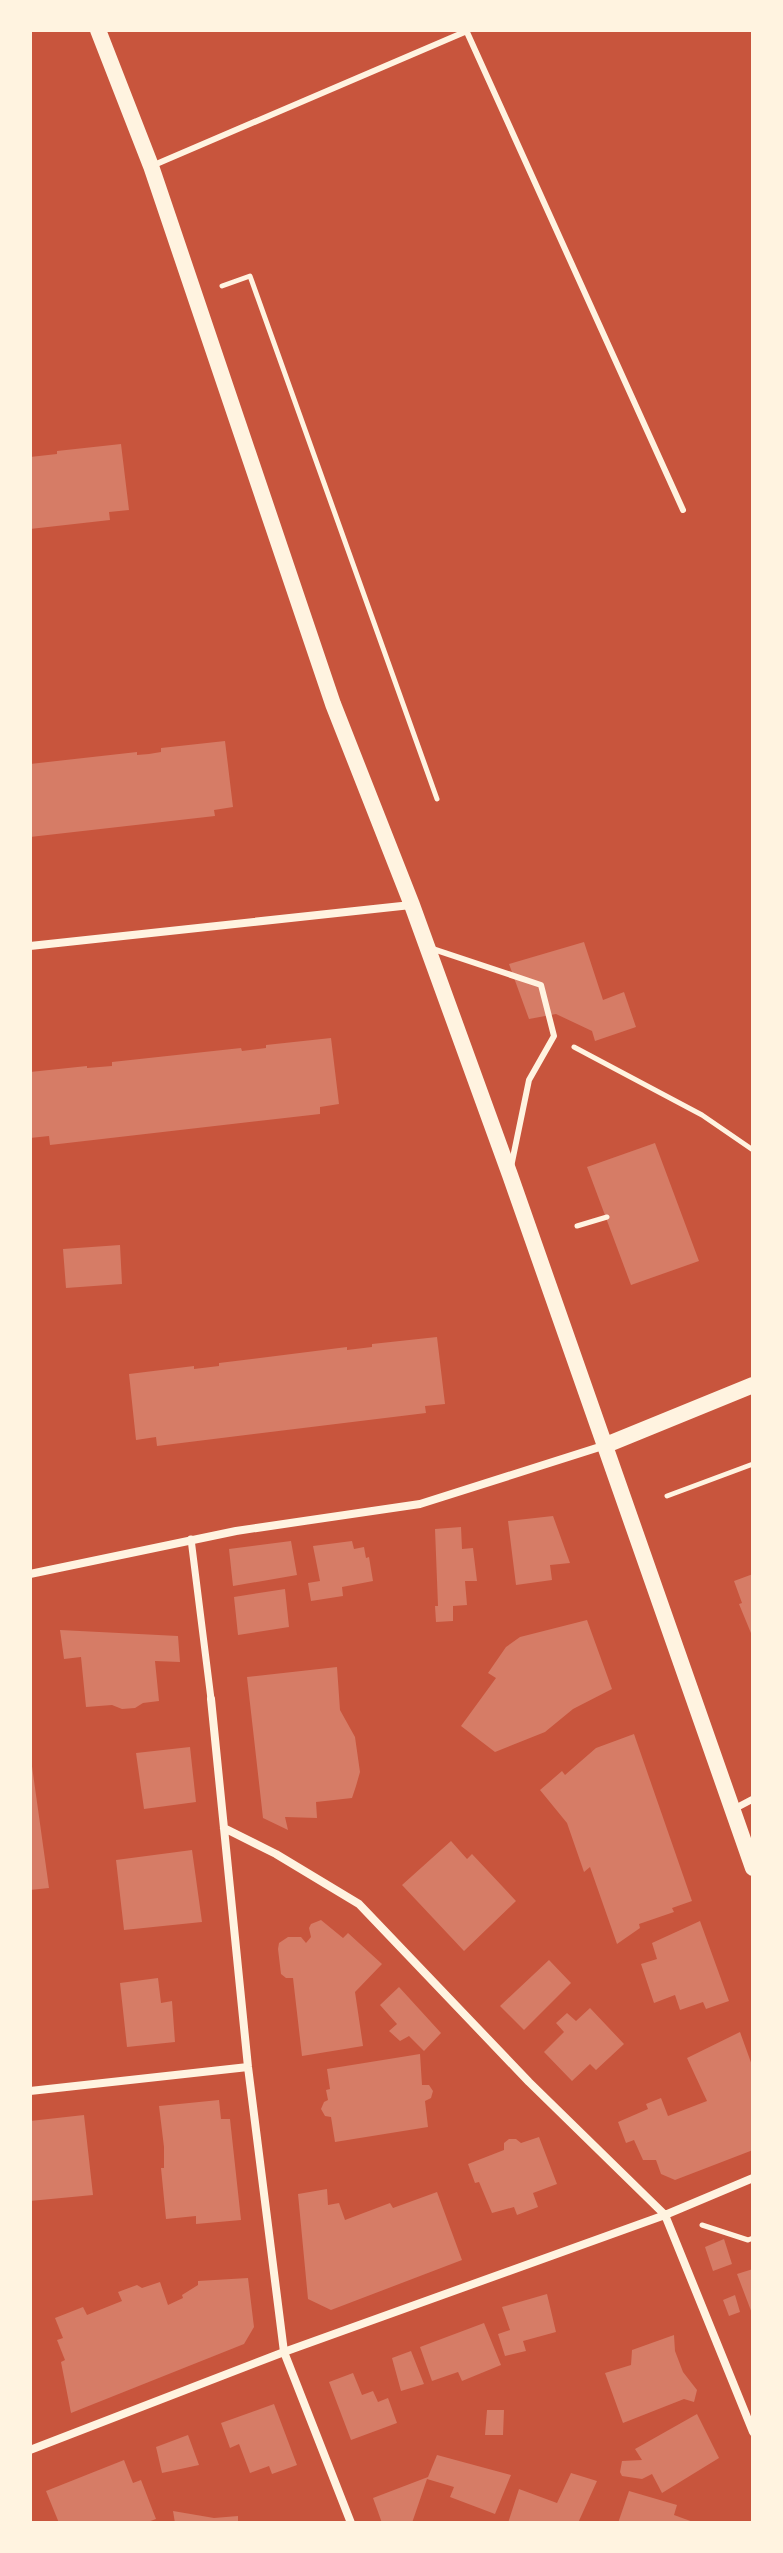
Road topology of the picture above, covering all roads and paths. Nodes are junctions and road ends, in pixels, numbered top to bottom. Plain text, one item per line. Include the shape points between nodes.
1 (98, 30) edge
2 (466, 30) edge
3 (151, 166) junction
4 (218, 287) dead end
5 (683, 510) dead end
6 (437, 799) dead end
7 (412, 905) junction
8 (30, 946) edge
9 (427, 946) junction
10 (554, 1036) junction
11 (753, 1150) edge
12 (510, 1175) junction
13 (607, 1217) dead end
14 (577, 1226) dead end
15 (753, 1385) edge
16 (606, 1445) junction
17 (753, 1464) edge
18 (667, 1496) dead end
19 (191, 1539) junction
20 (30, 1574) edge
21 (211, 1699) joint
22 (753, 1799) edge
23 (733, 1809) junction
24 (224, 1828) junction
25 (753, 1868) edge
26 (248, 2067) junction
27 (30, 2091) edge
28 (753, 2178) edge
29 (678, 2210) junction
30 (665, 2215) junction
31 (753, 2238) edge
32 (284, 2352) junction
33 (753, 2432) edge
34 (30, 2450) edge
35 (351, 2523) edge

1 - 3 main road
2 - 3 lane
2 - 5 lane
3 - 7 main road via 333,704
4 - 6 path via 250,276
7 - 8 street
7 - 9 main road
9 - 10 lane via 541,985
9 - 12 main road
10 - 11 path via 702,1115
10 - 12 lane via 529,1080
12 - 16 main road
13 - 14 path
15 - 16 main road
16 - 19 street via 420,1504
16 - 23 main road
17 - 18 path
19 - 20 street
19 - 21 street
21 - 24 street
22 - 23 street
23 - 25 main road
24 - 26 street
24 - 30 street via 359,1904
26 - 27 street
26 - 32 street
28 - 29 street
29 - 30 street
29 - 31 path via 708,2228
30 - 32 street
30 - 33 street
32 - 34 street
32 - 35 street

